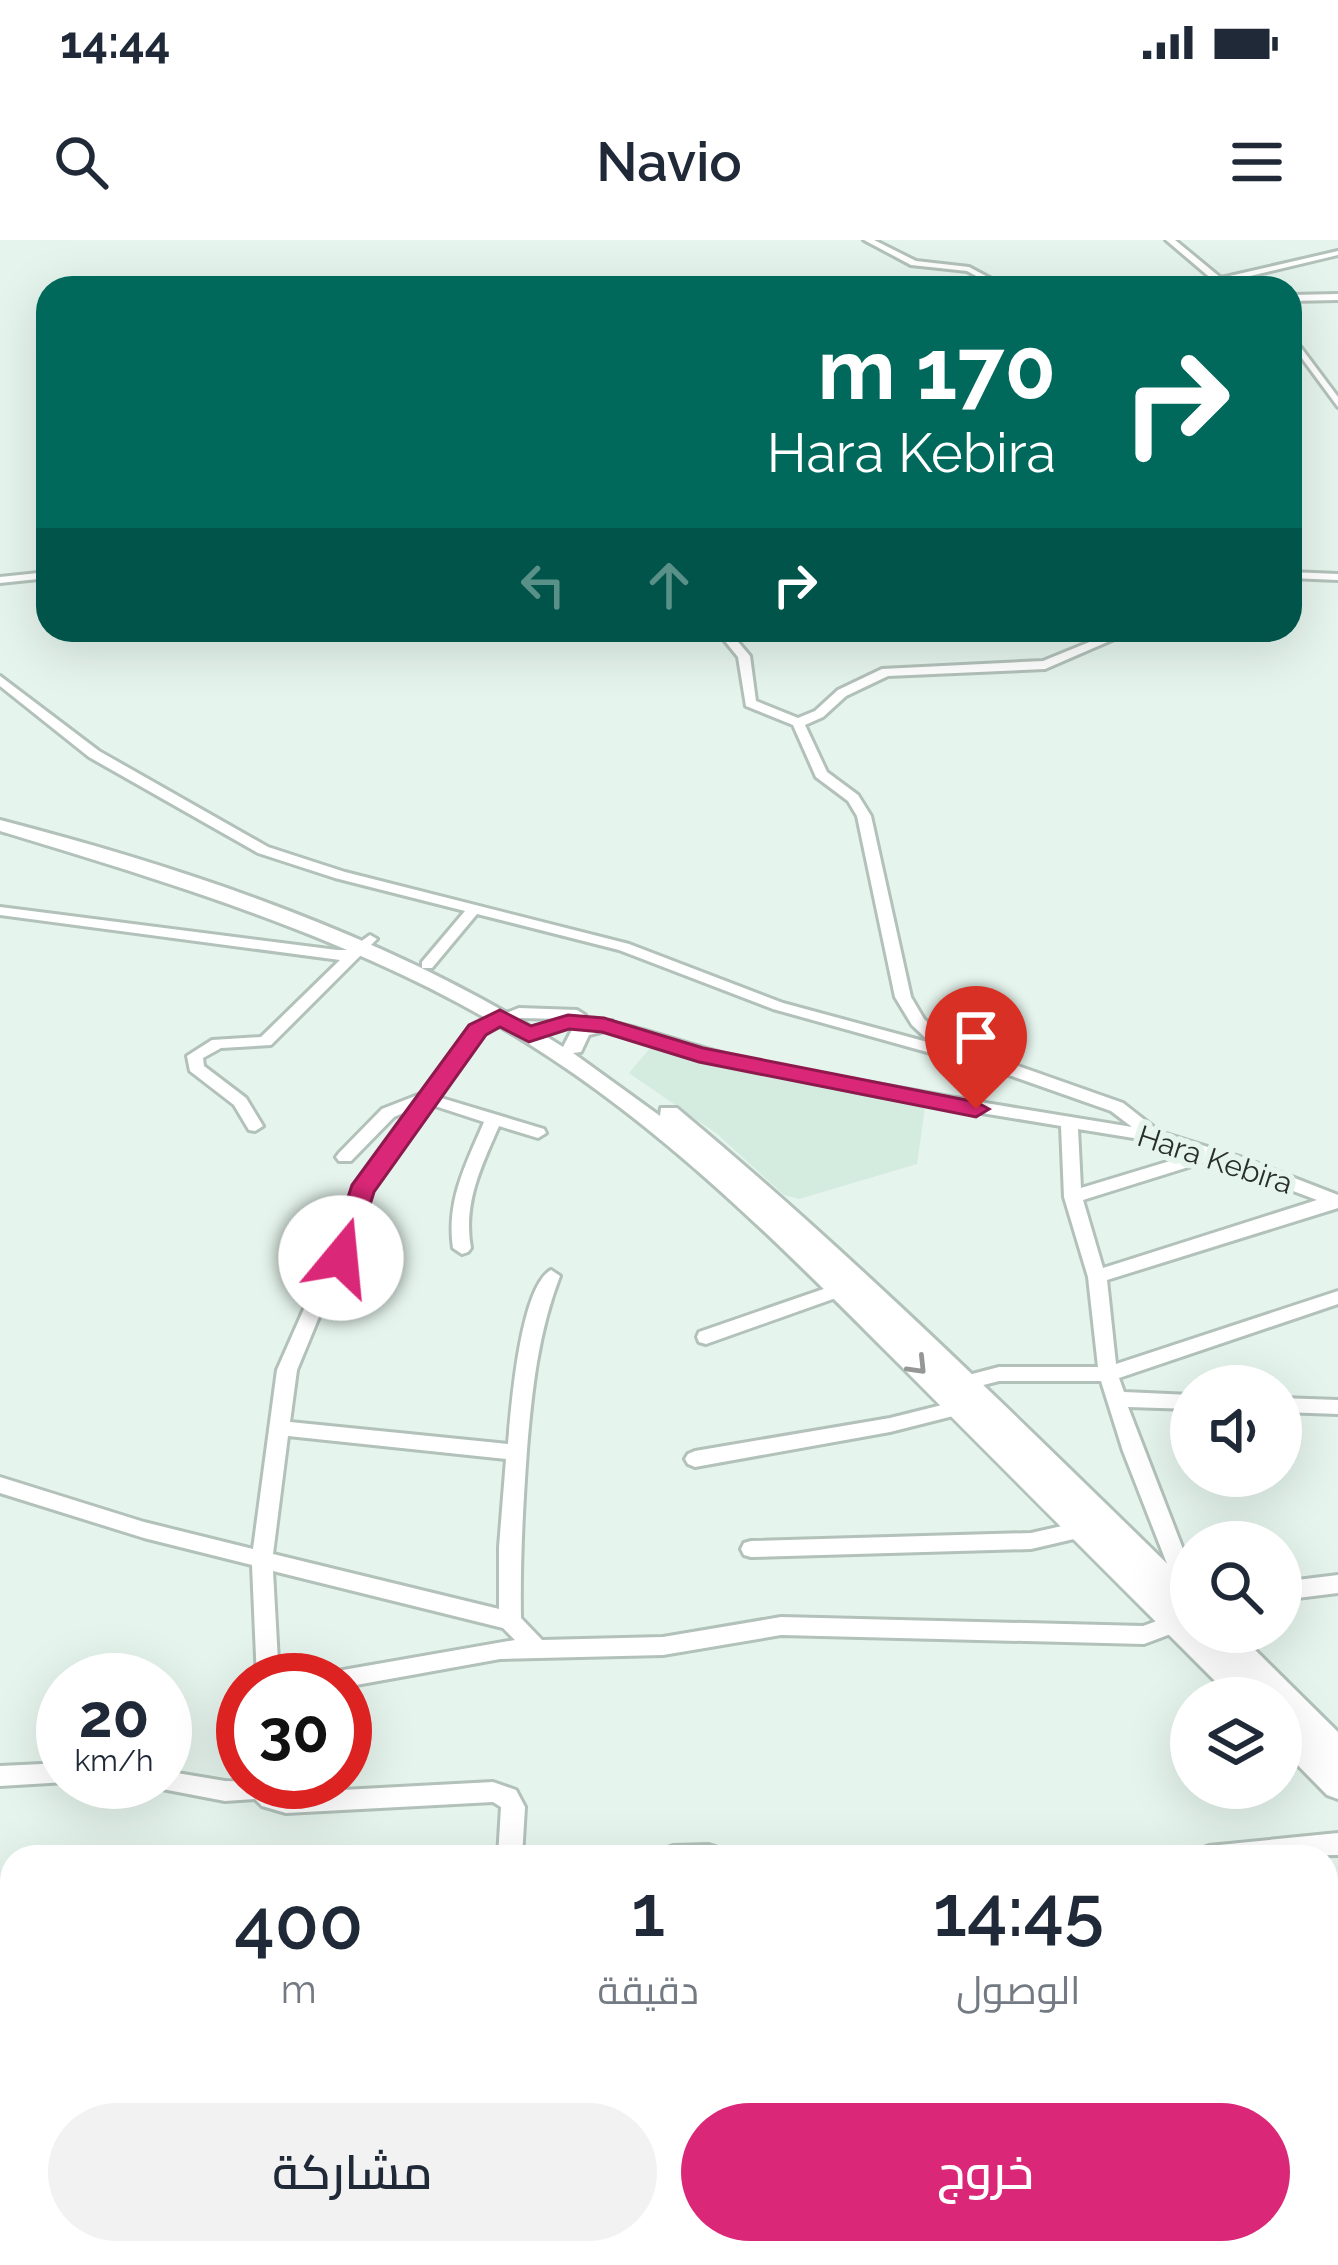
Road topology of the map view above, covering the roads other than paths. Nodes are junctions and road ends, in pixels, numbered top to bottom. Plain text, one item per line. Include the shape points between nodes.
1 (868, 240) edge
2 (1170, 240) edge
3 (1338, 253) edge
4 (982, 276) edge
5 (1211, 276) edge
6 (1239, 276) edge
7 (1338, 297) edge
8 (1302, 298) edge
9 (1302, 353) edge
10 (1338, 404) edge
11 (36, 576) edge
12 (1302, 576) edge
13 (1338, 577) edge
14 (0, 580) edge
15 (732, 642) edge
16 (1100, 642) edge
17 (0, 680) edge
18 (798, 723) junction
19 (0, 813) edge
20 (0, 825) edge
21 (69, 840) junction
22 (475, 908) junction
23 (0, 911) edge
24 (361, 948) junction
25 (427, 965) junction
26 (523, 1023) junction
27 (604, 1025) junction
28 (573, 1047) junction
29 (951, 1052) junction
30 (425, 1098) junction
31 (494, 1119) junction
32 (1069, 1123) junction
33 (255, 1126) dead end
34 (538, 1133) dead end
35 (1154, 1136) junction
36 (690, 1138) junction
37 (1211, 1154) junction
38 (345, 1157) dead end
39 (1073, 1198) junction
40 (1336, 1202) edge
41 (462, 1248) dead end
42 (341, 1258) dead end
43 (551, 1276) dead end
44 (1097, 1277) junction
45 (841, 1289) junction
46 (1338, 1297) edge
47 (314, 1307) dead end
48 (706, 1337) dead end
49 (1108, 1374) junction
50 (964, 1383) junction
51 (1115, 1400) junction
52 (1170, 1401) edge
53 (1302, 1407) edge
54 (958, 1408) junction
55 (1338, 1408) edge
56 (279, 1428) junction
57 (519, 1453) junction
58 (695, 1460) dead end
59 (0, 1485) edge
60 (1084, 1529) junction
61 (751, 1549) dead end
62 (262, 1559) junction
63 (1170, 1560) edge
64 (1338, 1584) edge
65 (1302, 1588) edge
66 (1170, 1593) edge
67 (1170, 1597) edge
68 (1170, 1620) edge
69 (510, 1621) junction
70 (536, 1647) junction
71 (264, 1653) edge
72 (1242, 1653) edge
73 (372, 1674) edge
74 (1326, 1726) edge
75 (1302, 1749) edge
76 (1338, 1752) edge
77 (36, 1774) edge
78 (0, 1776) edge
79 (1338, 1786) edge
80 (372, 1798) edge
81 (511, 1845) edge

1 - 4 street via 906,261
2 - 5 street
3 - 6 street
7 - 8 street
9 - 10 street
11 - 14 street
12 - 13 street
15 - 18 street via 744,656 750,703
16 - 18 street via 1045,665 886,672
17 - 22 street via 80,745 263,850
18 - 29 street via 821,774 864,816 903,997
19 - 21 main road
20 - 21 main road
21 - 24 main road
22 - 25 street
22 - 29 street via 623,947 778,1006
23 - 24 street via 220,943
24 - 25 main road
24 - 26 main road
24 - 33 street via 265,1042 218,1042 195,1056 196,1068 240,1102
25 - 26 main road
26 - 27 street, Hara Kebira
26 - 27 street via 561,1011
26 - 28 main road
26 - 30 street via 477,1030
26 - 36 main road
27 - 28 main road via 581,1030
27 - 32 street, Hara Kebira via 726,1060
28 - 36 main road
29 - 35 street via 1099,1099
30 - 31 street
30 - 38 street via 388,1113
30 - 42 street via 362,1191
31 - 34 street
31 - 41 street via 458,1206
32 - 35 street, Hara Kebira
32 - 39 street
35 - 37 street, Hara Kebira
36 - 45 main road
36 - 50 main road
37 - 39 street
37 - 40 street, Hara Kebira
39 - 44 street
40 - 44 street
43 - 57 street via 529,1346
44 - 49 street
45 - 48 street
45 -> 54 main road
46 - 49 street
47 - 56 street via 287,1370
49 - 50 street via 998,1374
49 - 51 street
50 - 66 main road
51 - 52 street
51 - 63 street
53 - 55 street
54 - 58 street
54 - 60 main road
56 - 57 street
56 - 62 street
57 - 69 street
59 - 62 street
60 - 61 street via 1031,1541
60 - 67 main road
62 - 69 street
62 - 71 street
64 - 65 street
68 - 70 street via 1144,1636 805,1625 663,1646
69 - 70 street
70 - 73 street
72 - 74 main road
74 - 76 main road
75 - 79 main road
77 - 78 street
80 - 81 street via 508,1797

